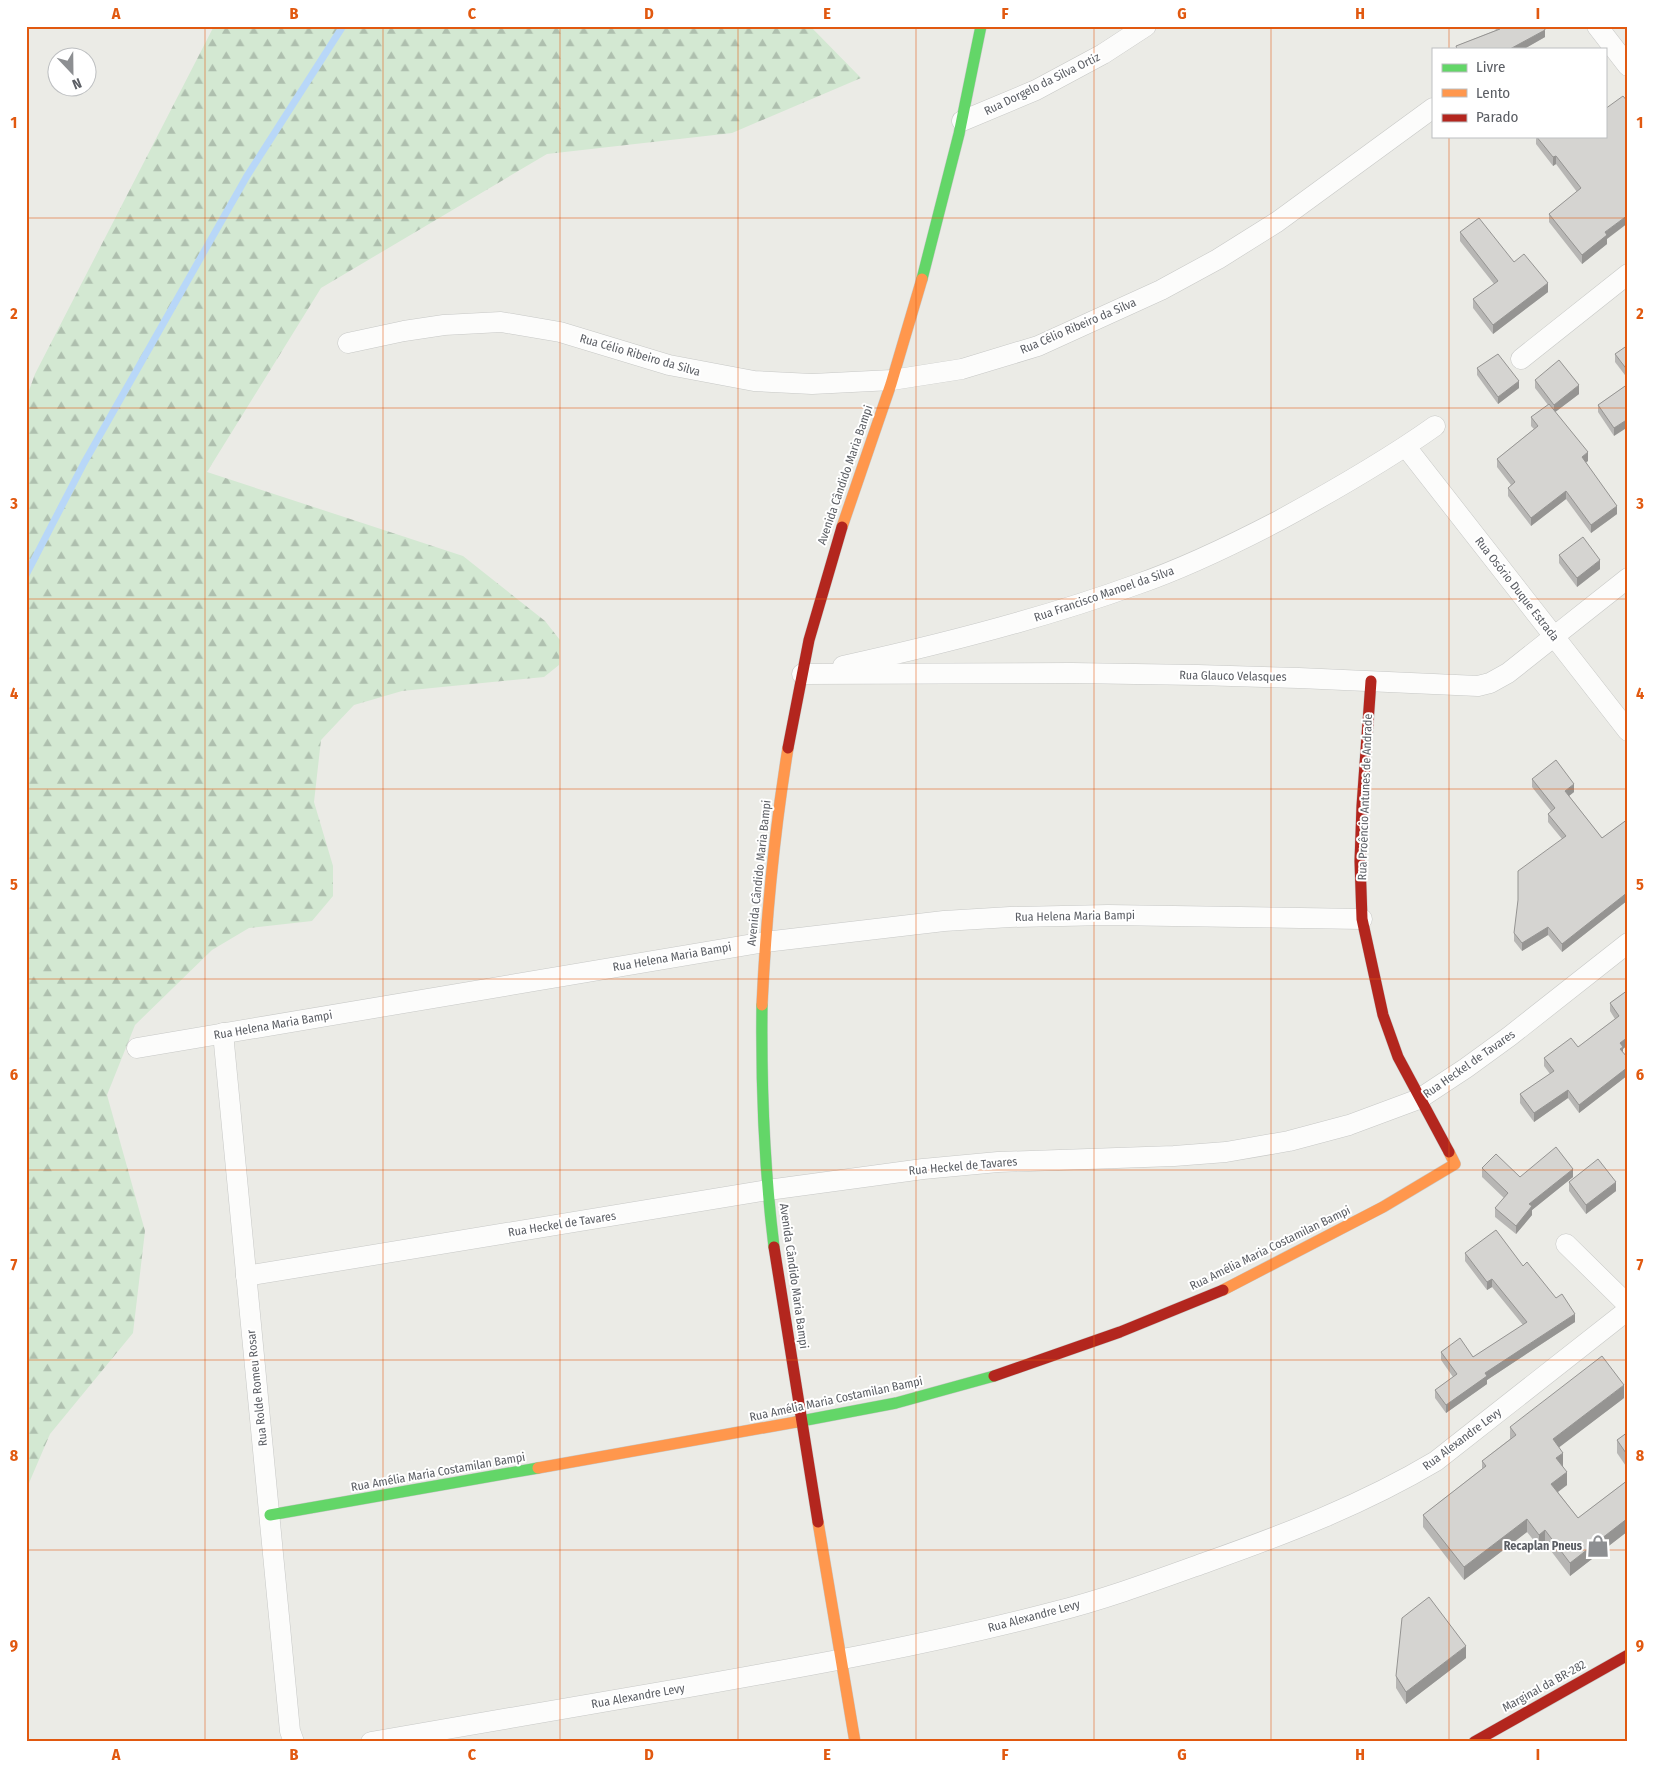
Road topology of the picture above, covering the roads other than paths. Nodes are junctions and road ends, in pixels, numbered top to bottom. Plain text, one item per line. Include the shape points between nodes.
1 (980, 26) edge
2 (1146, 26) edge
3 (1597, 26) edge
4 (1628, 66) edge
5 (1432, 109) edge
6 (962, 121) junction
7 (1628, 274) edge
8 (348, 343) dead end
9 (1521, 359) dead end
10 (892, 380) junction
11 (1435, 426) dead end
12 (1406, 447) junction
13 (1628, 578) edge
14 (1554, 636) junction
15 (802, 674) junction
16 (1371, 681) junction
17 (1628, 731) edge
18 (1362, 919) junction
19 (765, 942) junction
20 (1628, 943) edge
21 (223, 1033) junction
22 (138, 1048) dead end
23 (1419, 1099) junction
24 (1455, 1164) joint
25 (768, 1190) junction
26 (1566, 1244) dead end
27 (246, 1276) junction
28 (1628, 1304) edge
29 (1628, 1310) edge
30 (802, 1421) junction
31 (270, 1515) junction
32 (1628, 1655) edge
33 (842, 1660) junction
34 (294, 1742) edge
35 (371, 1742) edge
36 (855, 1742) edge
37 (1474, 1742) edge

1 - 6 street, Avenida Cândido Maria Bampi
2 - 6 street, Rua Dorgelo da Silva Ortiz via 1103,54 1044,85
3 - 4 street
5 - 10 street, Rua Célio Ribeiro da Silva via 1277,222 1161,290 1038,346 962,368
6 - 10 street, Avenida Cândido Maria Bampi via 918,294
7 - 9 street
8 - 10 street, Rua Célio Ribeiro da Silva via 444,325 501,322 560,332 669,365 754,381 812,384
10 - 15 street, Avenida Cândido Maria Bampi via 819,598
11 - 12 street, Rua Francisco Manoel da Silva
12 - 14 street, Rua Osório Duque Estrada
12 - 15 street, Rua Francisco Manoel da Silva via 1229,546 1140,584 1037,618 936,645
13 - 14 street, Rua Glauco Velasques
14 - 16 street, Rua Glauco Velasques via 1508,673 1478,686
14 - 17 street, Rua Osório Duque Estrada
15 - 16 street, Rua Glauco Velasques via 1072,673
15 - 19 street, Avenida Cândido Maria Bampi via 776,832
16 - 18 street, Rua Proêncio Antunes de Andrade via 1362,806
18 - 19 street, Rua Helena Maria Bampi via 1188,915 1010,917 944,921
18 - 23 street, Rua Proêncio Antunes de Andrade via 1383,1015 1398,1057
19 - 21 street, Rua Helena Maria Bampi
19 - 25 street, Avenida Cândido Maria Bampi via 763,1116
20 - 23 street, Rua Heckel de Tavares via 1510,1036
21 - 22 street, Rua Helena Maria Bampi
21 - 27 street, Rua Rolde Romeu Rosar
23 - 24 street, Rua Proêncio Antunes de Andrade
23 - 25 street, Rua Heckel de Tavares via 1349,1125 1289,1141 1226,1152 998,1162
24 - 30 street, Rua Amélia Maria Costamilan Bampi via 1375,1211 1241,1281 1120,1332 998,1375 896,1403
25 - 27 street, Rua Heckel de Tavares
25 - 30 street, Avenida Cândido Maria Bampi
26 - 28 street
27 - 31 street, Rua Rolde Romeu Rosar
29 - 33 street, Rua Alexandre Levy via 1436,1461 1358,1502 1243,1550 1066,1609
30 - 31 street, Rua Amélia Maria Costamilan Bampi
30 - 33 street, Avenida Cândido Maria Bampi
31 - 34 street, Rua Rolde Romeu Rosar via 290,1731
32 - 37 street, Marginal da BR-282
33 - 35 street, Rua Alexandre Levy
33 - 36 street, Avenida Cândido Maria Bampi

